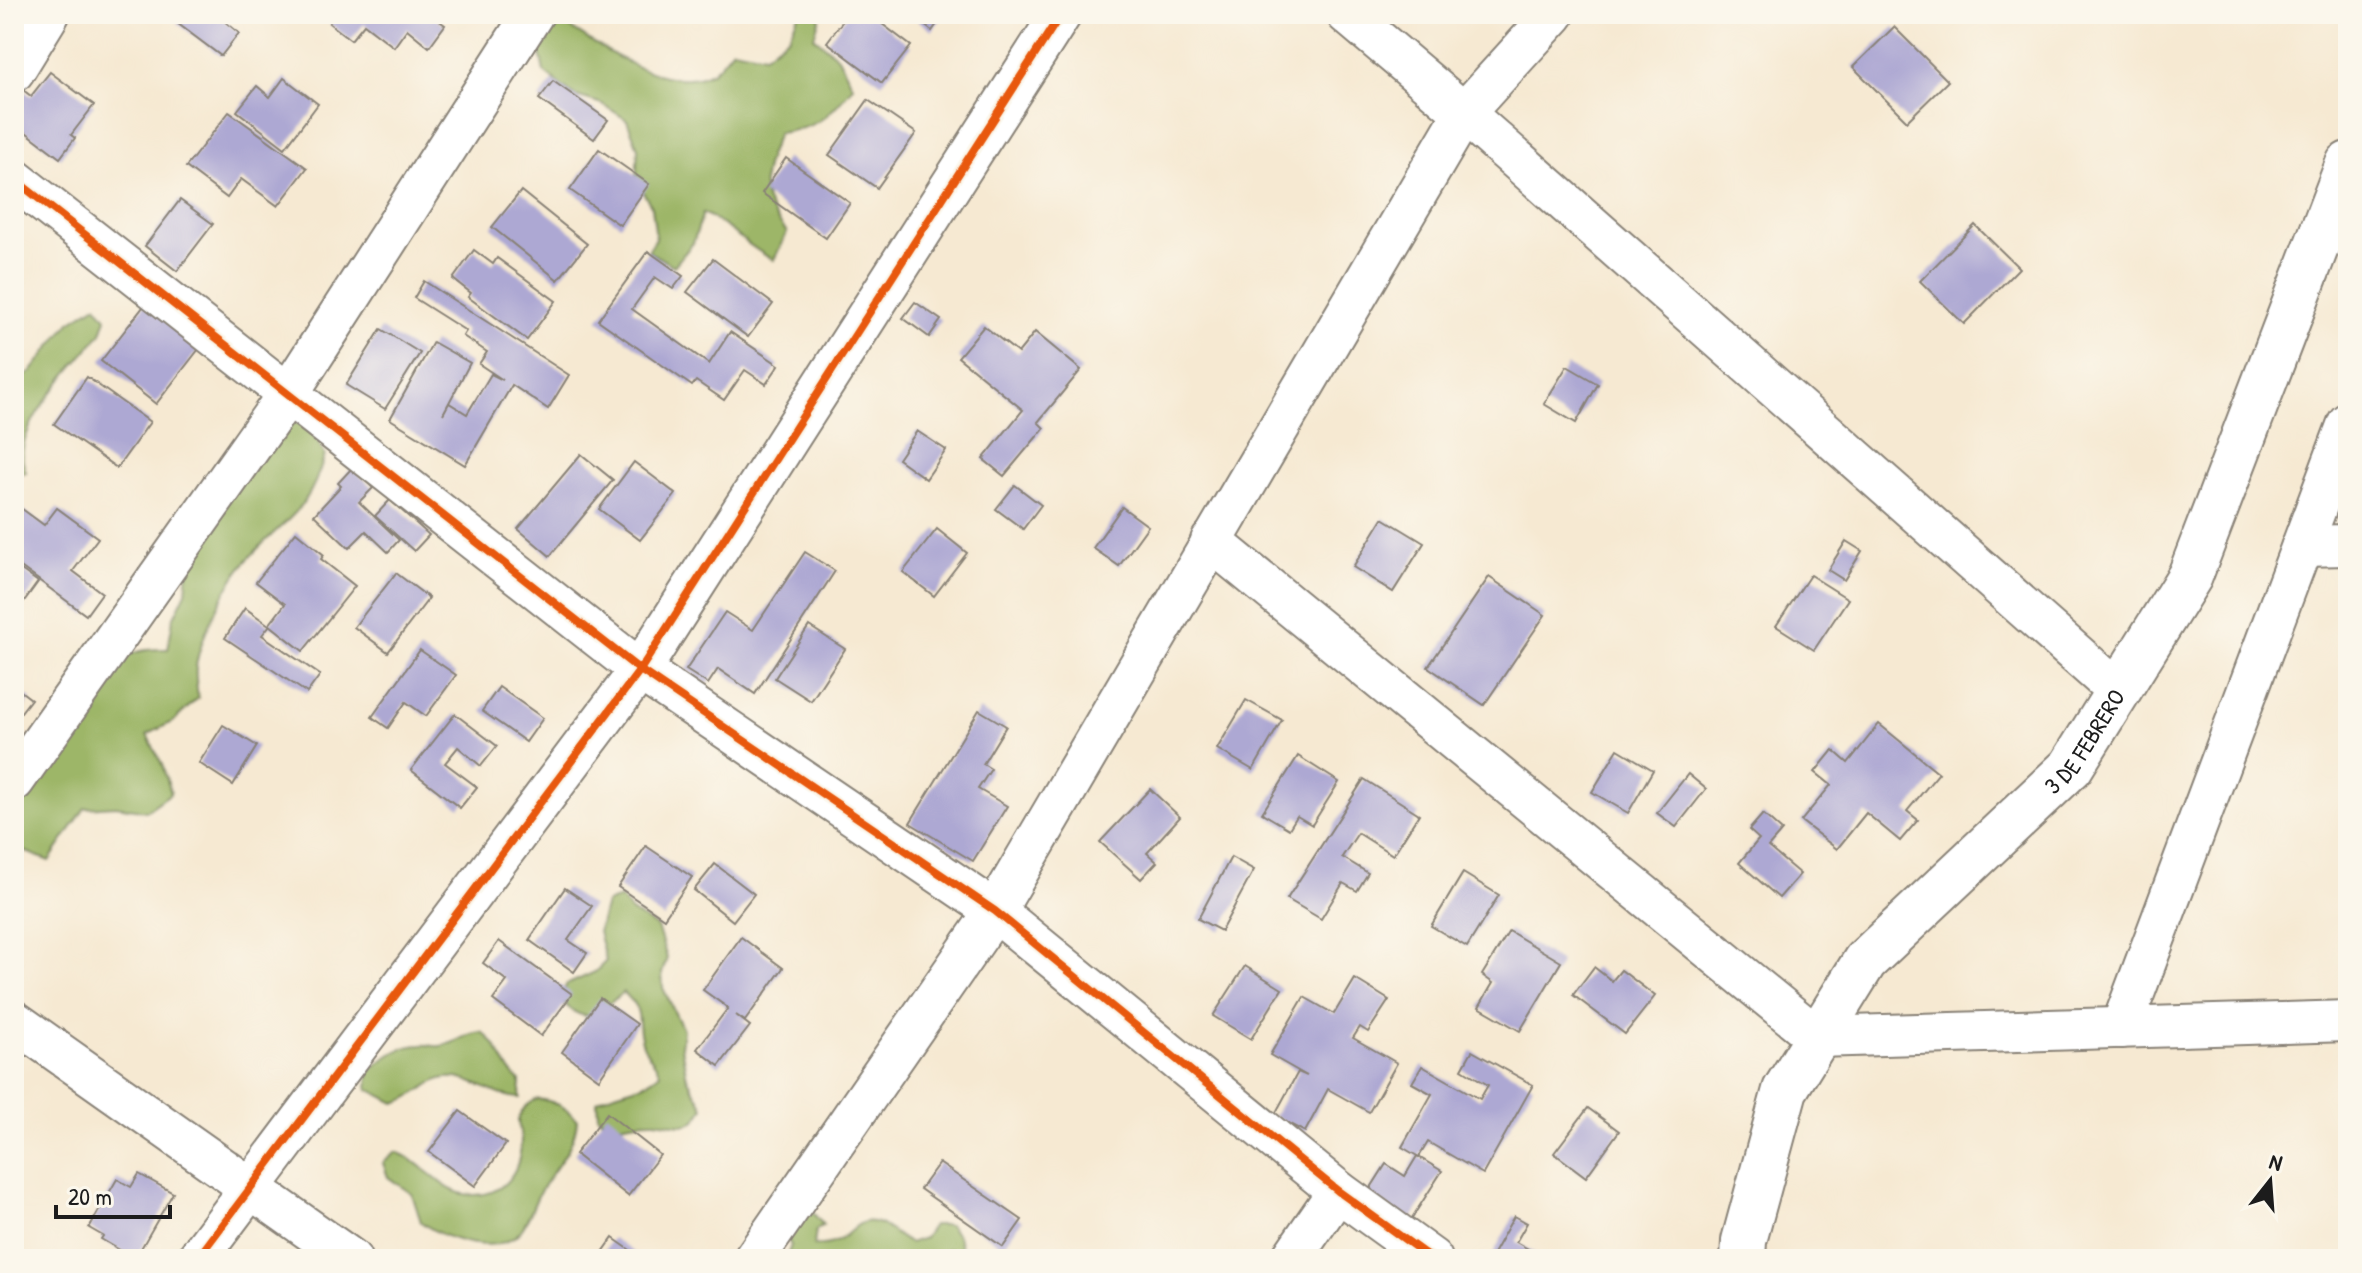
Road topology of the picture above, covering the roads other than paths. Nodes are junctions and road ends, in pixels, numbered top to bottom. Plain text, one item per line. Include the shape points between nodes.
1 (49, 14) edge
2 (533, 14) edge
3 (1061, 14) edge
4 (1347, 14) edge
5 (1554, 14) edge
6 (14, 71) edge
7 (1464, 113) junction
8 (2348, 164) edge
9 (14, 179) edge
10 (288, 394) junction
11 (2348, 423) edge
12 (1211, 541) junction
13 (2348, 545) edge
14 (2302, 546) junction
15 (640, 670) junction
16 (2118, 691) junction
17 (14, 781) edge
18 (995, 911) junction
19 (14, 1021) edge
20 (2348, 1021) edge
21 (2121, 1028) junction
22 (1817, 1037) junction
23 (248, 1189) junction
24 (1338, 1191) junction
25 (197, 1259) edge
26 (351, 1259) edge
27 (754, 1259) edge
28 (1291, 1259) edge
29 (1432, 1259) edge
30 (1743, 1259) edge

1 - 6 street
2 - 10 street
3 - 15 street
4 - 7 street
5 - 7 street
7 - 12 street
7 - 16 street
8 - 16 street, 3 DE FEBRERO via 2190,576
9 - 10 street
10 - 15 street
10 - 17 street
11 - 14 street
12 - 18 street
12 - 22 street
13 - 14 street
14 - 21 street
15 - 18 street
15 - 23 street
16 - 22 street, 3 DE FEBRERO via 2071,767 1865,961
18 - 24 street
18 - 27 street
19 - 23 street
20 - 21 street
21 - 22 street
22 - 30 street, 3 DE FEBRERO via 1785,1090
23 - 25 street
23 - 26 street
24 - 28 street
24 - 29 street

